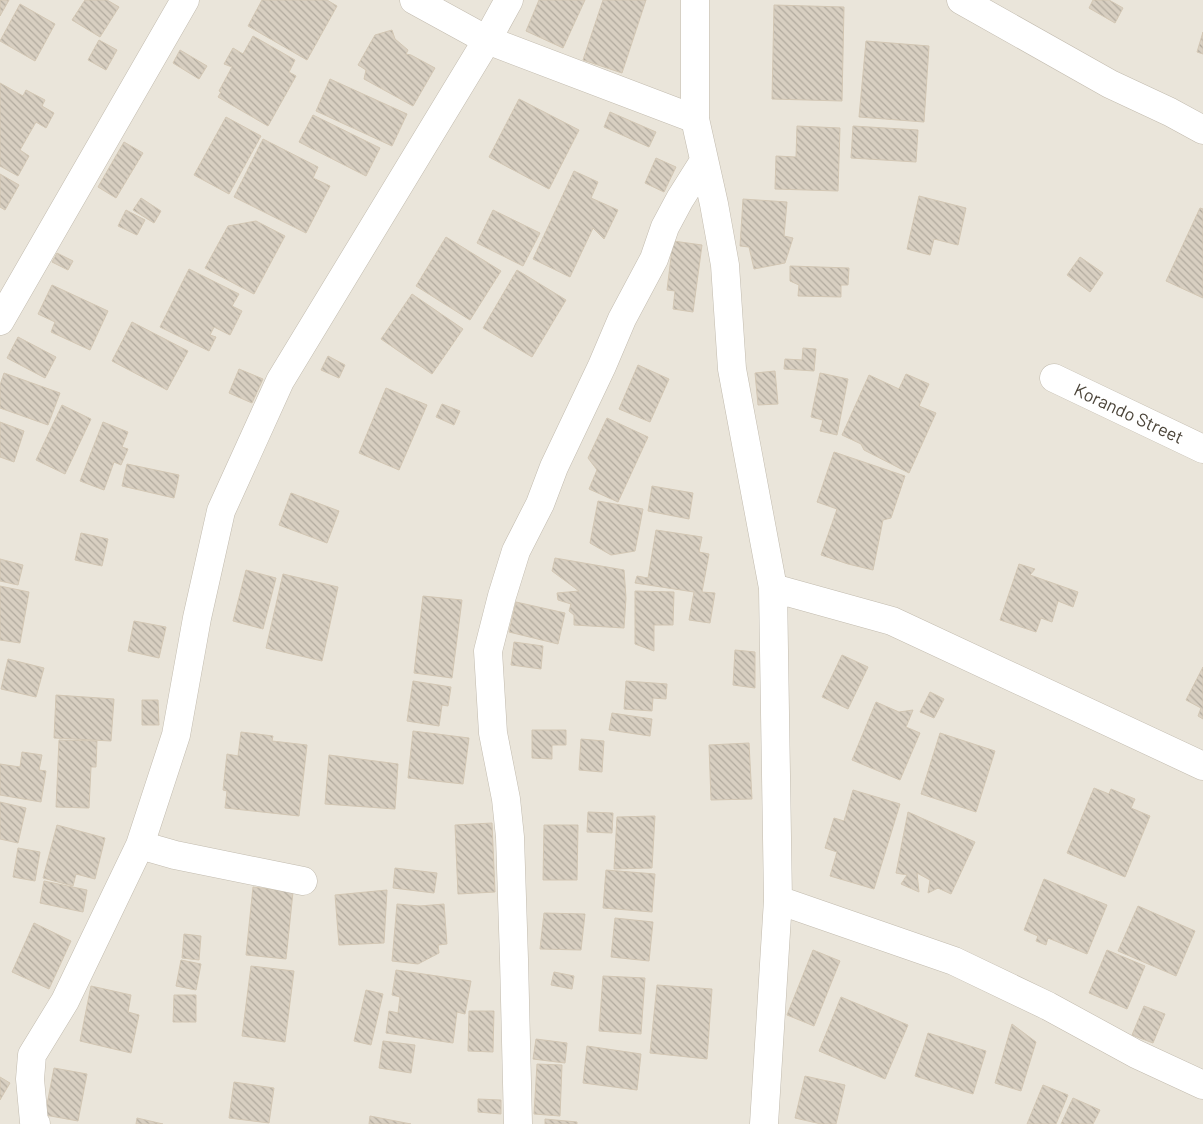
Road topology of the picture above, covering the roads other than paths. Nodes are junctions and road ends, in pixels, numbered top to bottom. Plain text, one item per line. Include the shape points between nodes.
1 (185, 0) edge
2 (414, 0) edge
3 (509, 0) edge
4 (695, 0) edge
5 (961, 0) edge
6 (487, 40) junction
7 (695, 118) junction
8 (1203, 130) edge
9 (704, 161) junction
10 (0, 321) edge
11 (1054, 378) dead end
12 (1203, 449) edge
13 (773, 588) junction
14 (1203, 766) edge
15 (140, 845) junction
16 (302, 881) dead end
17 (778, 900) junction
18 (1203, 1085) edge
19 (36, 1124) edge
20 (518, 1124) edge
21 (764, 1124) edge

1 - 10 street
2 - 6 street
3 - 6 street
4 - 7 street
5 - 8 street via 1110,84
6 - 7 street
6 - 15 street via 280,382 221,511 176,735
7 - 9 street
9 - 13 street via 725,265 732,369
9 - 20 street via 665,227 654,259 622,319 516,551 488,651 493,733 510,837
11 - 12 street, Korando Street
13 - 14 street via 892,621
13 - 17 street
15 - 16 street
15 - 19 street via 65,1001 32,1055 30,1080
17 - 18 street via 954,961
17 - 21 street

